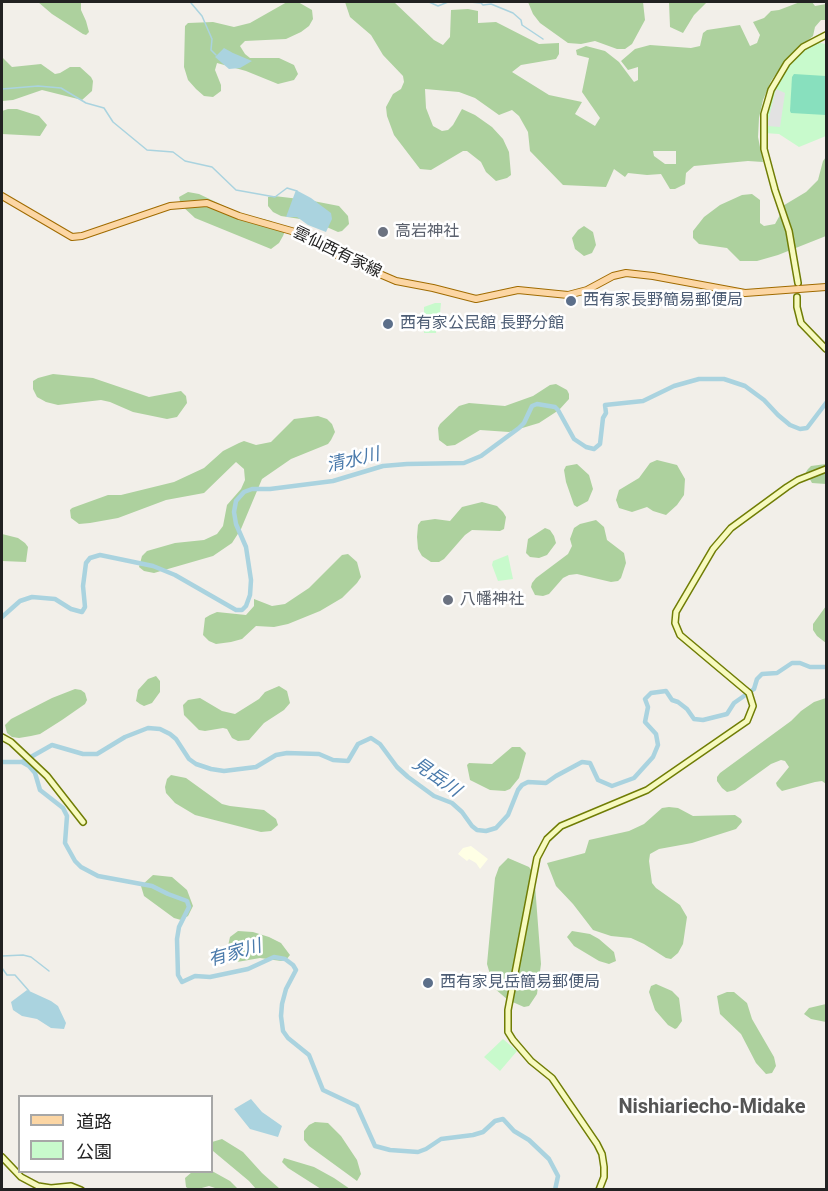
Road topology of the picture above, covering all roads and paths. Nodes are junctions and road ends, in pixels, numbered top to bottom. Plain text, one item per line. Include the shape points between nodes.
1 (826, 35) edge
2 (2, 196) edge
3 (798, 283) dead end
4 (826, 286) edge
5 (797, 297) dead end
6 (826, 349) edge
7 (826, 469) edge
8 (2, 737) edge
9 (83, 822) dead end
10 (2, 1157) edge
11 (81, 1190) edge
12 (599, 1190) edge

1 - 3 street via 804,47 787,63 771,90 764,114 764,149 789,231
2 - 4 main road, 雲仙西有家線 via 72,237 170,206 207,203 305,234 340,257 396,281 476,299 518,290 568,295 626,273 746,293
5 - 6 street via 801,323
7 - 12 street via 798,480 731,528 713,549 676,612 680,635 746,690 753,703 751,715 740,727 647,790 560,827 547,838 531,880 508,1010 508,1032 531,1061 552,1078 600,1149 604,1173
8 - 9 street via 33,761
10 - 11 street via 21,1177 38,1186 71,1186

